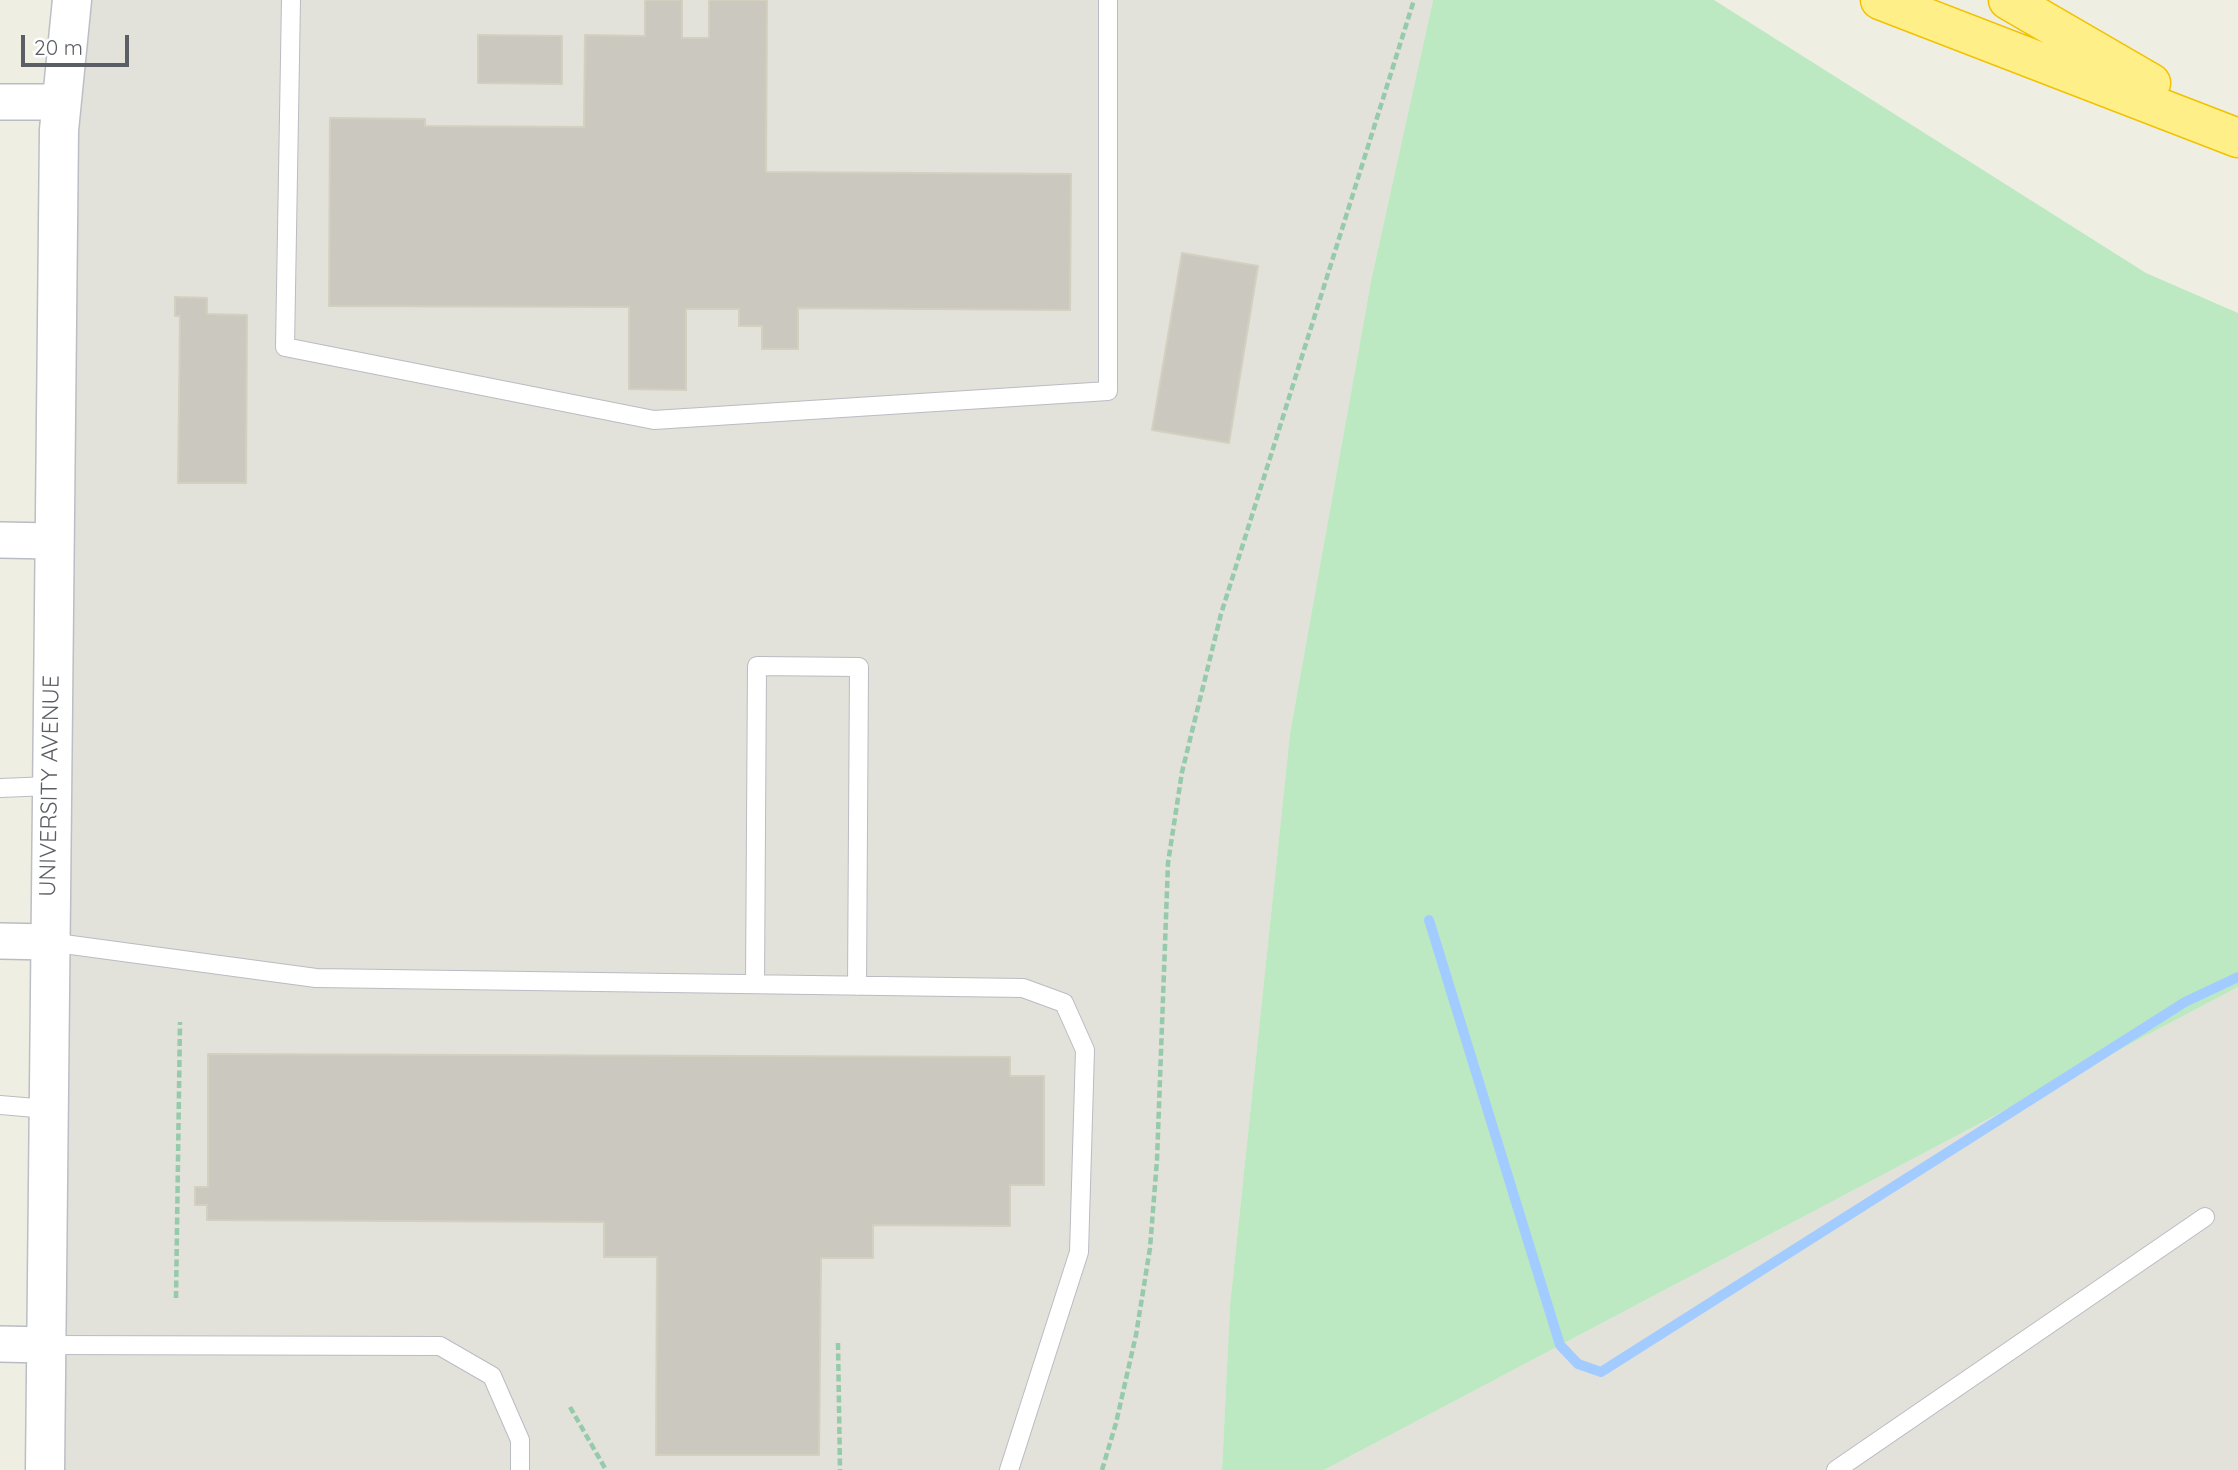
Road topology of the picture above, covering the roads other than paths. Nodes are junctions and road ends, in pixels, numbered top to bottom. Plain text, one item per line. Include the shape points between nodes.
1 (54, 0) edge
2 (72, 0) edge
3 (291, 0) edge
4 (1108, 0) edge
5 (1880, 0) edge
6 (2008, 0) edge
7 (0, 102) edge
8 (60, 103) junction
9 (2238, 131) edge
10 (2238, 138) edge
11 (0, 540) edge
12 (52, 541) junction
13 (50, 786) junction
14 (0, 788) edge
15 (0, 941) edge
16 (49, 942) junction
17 (755, 984) junction
18 (857, 986) junction
19 (0, 1105) edge
20 (47, 1109) junction
21 (2205, 1217) dead end
22 (0, 1344) edge
23 (46, 1345) junction
24 (45, 1470) edge
25 (520, 1470) edge
26 (1010, 1470) edge
27 (1836, 1470) edge

1 - 8 main road, UNIVERSITY AVENUE
2 - 8 main road, UNIVERSITY AVENUE
3 - 4 lane via 285,347 654,420 1108,391
5 - 10 highway
6 - 9 highway
7 - 8 street
8 - 12 main road, UNIVERSITY AVENUE
11 - 12 street
12 - 13 main road, UNIVERSITY AVENUE
13 - 14 lane
13 - 16 main road, UNIVERSITY AVENUE
15 - 16 street
16 - 17 lane via 316,978
16 - 20 main road, UNIVERSITY AVENUE
17 - 18 lane
17 - 18 lane via 757,666 859,667
18 - 26 lane via 1023,988 1064,1003 1085,1050 1079,1252
19 - 20 lane
20 - 23 main road, UNIVERSITY AVENUE
21 - 27 lane
22 - 23 street
23 - 24 main road, UNIVERSITY AVENUE
23 - 25 lane via 440,1346 492,1376 520,1440

